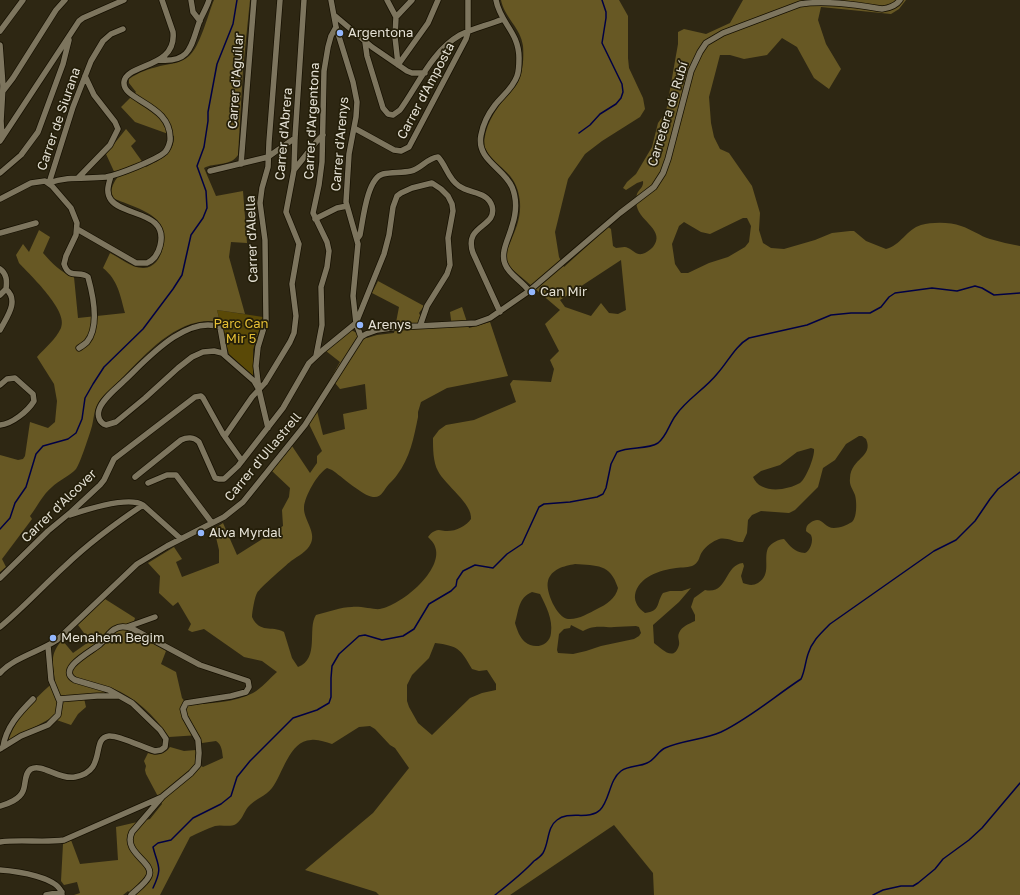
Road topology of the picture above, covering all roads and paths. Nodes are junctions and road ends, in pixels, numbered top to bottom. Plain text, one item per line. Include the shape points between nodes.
1 (23, 0) edge
2 (65, 0) edge
3 (124, 0) edge
4 (162, 0) edge
5 (191, 0) edge
6 (209, 0) edge
7 (254, 0) edge
8 (280, 0) edge
9 (304, 0) edge
10 (331, 0) edge
11 (387, 0) edge
12 (412, 0) edge
13 (438, 0) edge
14 (468, 0) edge
15 (496, 0) edge
16 (896, 1) edge
17 (334, 15) junction
18 (396, 17) junction
19 (503, 19) junction
20 (200, 21) junction
21 (336, 27) junction
22 (123, 29) dead end
23 (0, 31) edge
24 (468, 32) junction
25 (69, 38) junction
26 (365, 42) junction
27 (0, 45) edge
28 (159, 60) junction
29 (398, 65) junction
30 (425, 73) junction
31 (85, 76) junction
32 (3, 91) junction
33 (354, 128) junction
34 (324, 135) junction
35 (295, 138) junction
36 (1, 139) edge
37 (269, 156) junction
38 (240, 164) junction
39 (294, 170) junction
40 (210, 171) dead end
41 (0, 173) edge
42 (111, 176) junction
43 (78, 178) junction
44 (49, 183) junction
45 (0, 199) edge
46 (347, 206) junction
47 (315, 219) junction
48 (36, 223) dead end
49 (78, 229) junction
50 (0, 233) edge
51 (357, 239) junction
52 (0, 270) edge
53 (6, 289) junction
54 (529, 291) junction
55 (0, 295) edge
56 (500, 312) junction
57 (356, 323) junction
58 (420, 326) junction
59 (0, 330) edge
60 (362, 337) junction
61 (79, 348) dead end
62 (225, 355) junction
63 (316, 356) junction
64 (0, 385) edge
65 (259, 390) junction
66 (0, 425) edge
67 (268, 428) junction
68 (225, 436) junction
69 (242, 461) junction
70 (135, 477) dead end
71 (148, 483) dead end
72 (143, 505) junction
73 (64, 517) junction
74 (212, 523) junction
75 (180, 539) junction
76 (0, 578) edge
77 (155, 617) dead end
78 (0, 627) edge
79 (128, 627) junction
80 (48, 646) junction
81 (0, 673) edge
82 (120, 696) junction
83 (33, 698) dead end
84 (59, 699) junction
85 (1, 748) edge
86 (162, 797) junction
87 (0, 806) edge
88 (0, 842) edge
89 (0, 870) edge
90 (62, 894) edge
91 (46, 895) edge
92 (131, 895) edge

1 - 23 street
2 - 32 street
3 - 25 street via 83,18
4 - 28 street via 174,38 170,49
5 - 20 street via 193,12
6 - 20 street
7 - 38 street, Carrer d'Aguilar
8 - 37 street, Carrer d'Alella
9 - 35 street, Carrer d'Abrera
10 - 17 street, Carrer d'Arenys
11 - 18 street
12 - 18 street
13 - 29 street via 428,23
14 - 24 street
15 - 19 street
16 - 54 street, Carretera de Rubí via 893,6 882,9 808,2 723,33 706,43 691,71 668,159 654,188 620,213
17 - 21 street, Carrer d'Arenys
17 - 26 street
18 - 29 street
19 - 24 street
19 - 54 street via 517,42 518,69 509,89 487,117 480,144 485,156 512,187 515,199 514,215 503,259 505,266
20 - 28 street via 186,54 177,59
21 - 33 street, Carrer d'Arenys via 355,88 357,106
21 - 34 street, Carrer d'Argentona via 331,36 324,71
22 - 31 street, Carrer de Siurana via 103,41 96,50
24 - 30 street via 445,46
24 - 33 street, Carrer d'Amposta via 409,147 401,151 394,150
25 - 36 street
25 - 41 street via 63,64 38,132 22,155
26 - 29 street
26 - 30 street via 383,108 388,114 394,115 400,110
27 - 32 street
28 - 42 street via 127,76 124,87 165,118 170,130 169,146 154,159
29 - 30 street via 410,72
31 - 43 street via 94,95 118,129 110,144
31 - 44 street, Carrer de Siurana
32 - 36 street
33 - 46 street, Carrer d'Arenys via 348,164
34 - 39 street
34 - 47 street, Carrer d'Argentona via 321,178 313,211
35 - 37 street
35 - 39 street, Carrer d'Abrera
37 - 38 street
37 - 65 street, Carrer d'Alella via 260,203 265,240 266,314 257,353
38 - 40 street
39 - 65 street, Carrer d'Abrera via 286,212 299,244 292,284 296,316 294,333 273,372
42 - 43 street
42 - 49 street via 108,192 111,200 152,220 157,226 160,244 156,255 147,263 136,262
43 - 44 street
44 - 45 street via 31,183
44 - 49 street via 71,208
46 - 47 street
46 - 51 street, Carrer d'Arenys
47 - 63 street via 329,251 321,287 322,326
48 - 50 street
49 - 61 street via 64,267 70,273 84,274 88,277 94,302 94,318 87,342
51 - 56 street via 370,188 377,178 386,174 412,171 438,157 457,185 483,196 492,205 491,217 474,234 471,246
51 - 57 street, Carrer d'Arenys via 358,254 353,292
52 - 53 street via 5,275
53 - 55 street
53 - 59 street via 13,303
54 - 56 street, Carretera de Rubí
56 - 58 street, Carretera de Rubí via 476,323
57 - 58 street via 384,254 397,196 412,188 432,183 448,196 452,204 448,238 450,265 449,272 428,306
57 - 60 street, Carrer d'Arenys
57 - 63 street
58 - 60 street, Carretera de Rubí via 377,330
60 - 74 street, Carrer d'Ullastrell via 305,425 242,502 229,514
62 - 62 street via 214,351 198,353 116,422 106,425 100,420 100,407 112,393 159,348 186,330 204,326 220,327
62 - 65 street via 254,381
63 - 67 street
64 - 66 street via 7,379 15,378 32,394 34,401 15,419
65 - 67 street, Carrer d'Alella
65 - 68 street, Carrer d'Abrera
67 - 69 street
68 - 69 street, Carrer d'Alcover
68 - 73 street, Carrer d'Alcover via 203,398 195,397 114,459 104,480
69 - 70 street via 226,477 217,479 199,442 194,438 188,438 181,440
71 - 74 street via 167,475 176,475
72 - 73 street via 133,502 99,506
72 - 75 street
72 - 78 street via 79,554
73 - 76 street, Carrer d'Alcover
74 - 75 street, Carrer d'Ullastrell
75 - 80 street, Carrer d'Ullastrell via 152,554 127,572
77 - 79 street
79 - 82 street via 115,629 99,645 76,661 69,671 75,680 105,688
79 - 86 street via 200,665 248,681 250,687 246,692 231,696 186,703 184,713 198,740 198,765
80 - 81 street, Carrer d'Ullastrell via 12,663
80 - 84 street via 51,680
82 - 84 street
82 - 87 street via 137,706 160,730 166,739 164,749 155,751 118,738 106,737 101,741 95,763 88,772 67,778 40,767 31,769 27,773 22,794
83 - 85 street via 12,723
84 - 85 street via 60,710 53,722
86 - 88 street via 64,840
86 - 92 street via 130,837 132,849 146,864 149,872 149,876
89 - 90 street via 44,878 56,885
90 - 91 street

